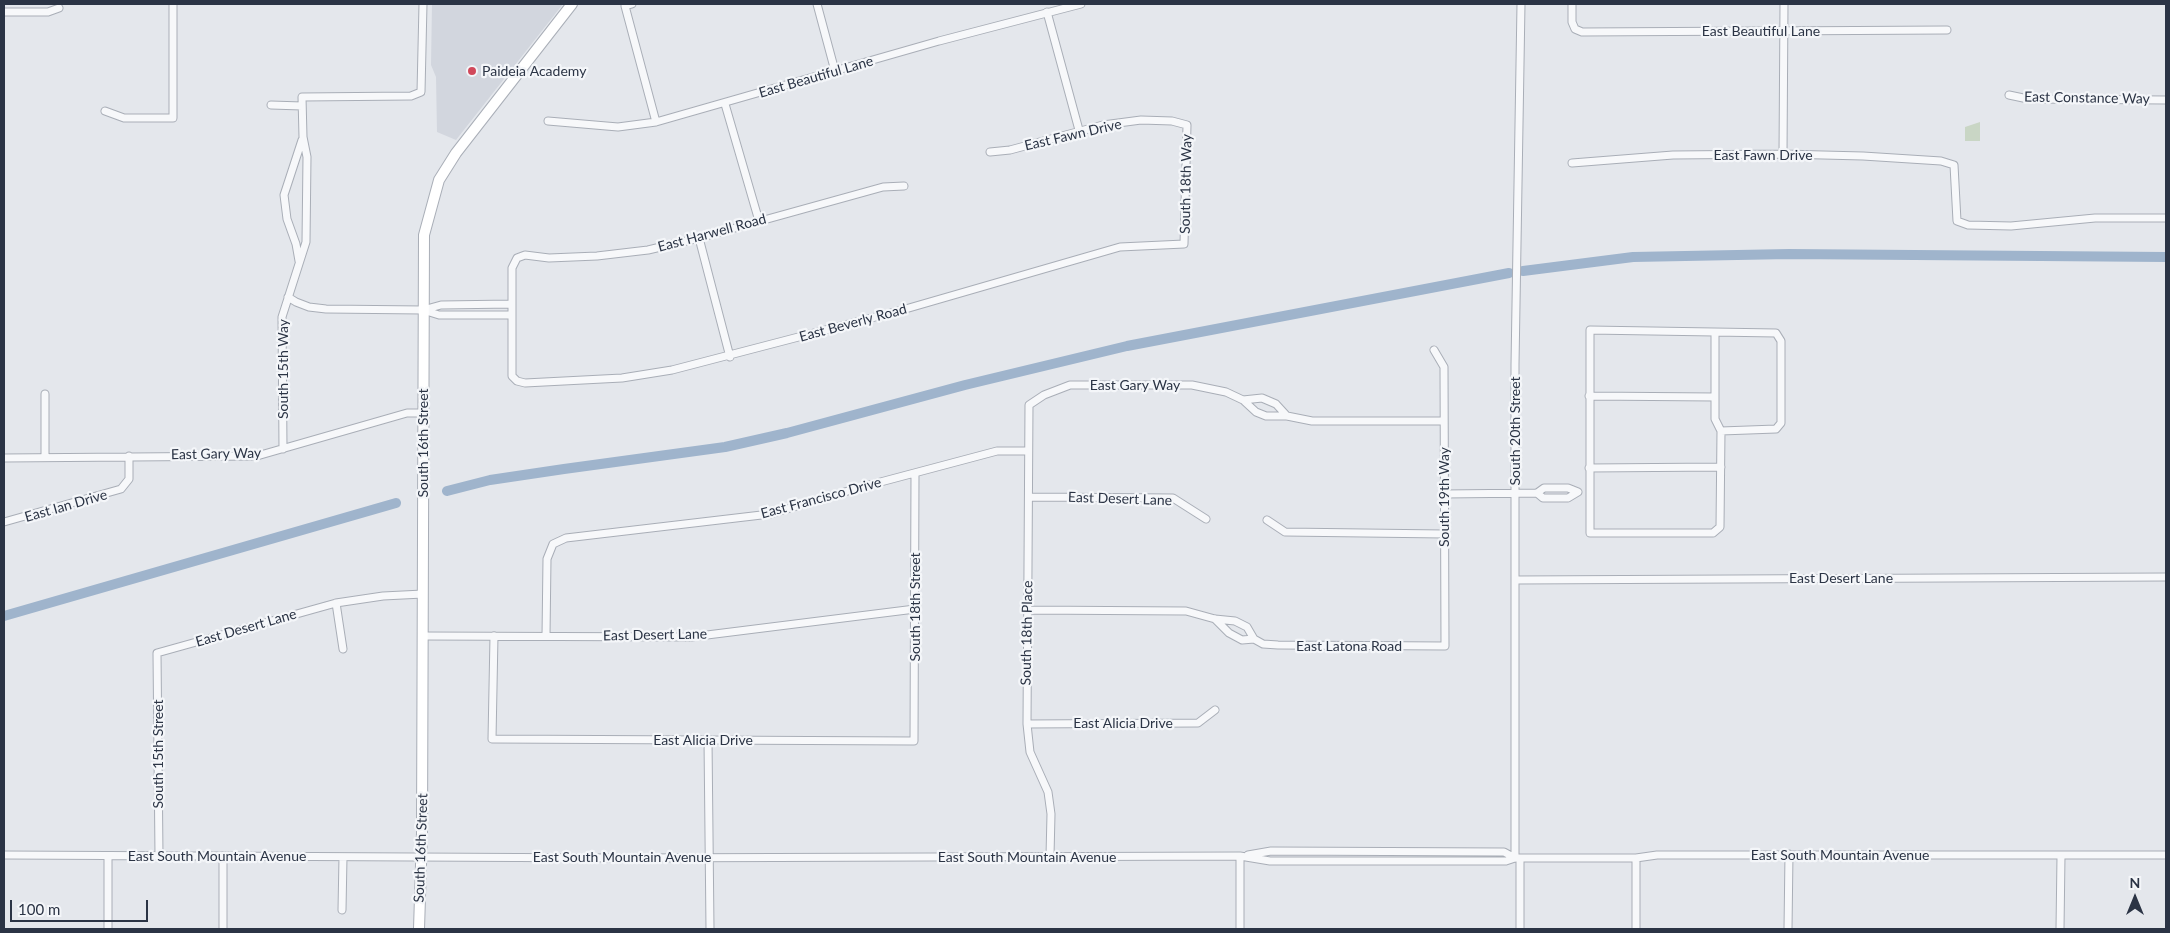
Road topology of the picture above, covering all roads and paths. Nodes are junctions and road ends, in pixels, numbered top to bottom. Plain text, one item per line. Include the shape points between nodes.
1 (173, 4) edge
2 (423, 4) edge
3 (572, 4) edge
4 (817, 4) edge
5 (1081, 4) edge
6 (1521, 4) edge
7 (1572, 4) edge
8 (1784, 4) edge
9 (628, 5) edge
10 (48, 8) edge
11 (59, 8) dead end
12 (4, 12) edge
13 (1047, 12) junction
14 (1947, 30) dead end
15 (1784, 31) junction
16 (835, 71) junction
17 (2009, 95) dead end
18 (2166, 100) edge
19 (724, 104) junction
20 (271, 105) dead end
21 (302, 106) junction
22 (105, 112) dead end
23 (548, 121) dead end
24 (656, 122) junction
25 (1186, 124) joint
26 (1079, 130) junction
27 (303, 137) junction
28 (990, 152) dead end
29 (1783, 154) junction
30 (1572, 163) dead end
31 (904, 186) dead end
32 (2166, 218) edge
33 (759, 221) junction
34 (699, 238) junction
35 (1184, 244) joint
36 (300, 262) junction
37 (288, 297) junction
38 (512, 304) junction
39 (423, 310) junction
40 (512, 315) junction
41 (1716, 333) junction
42 (1434, 350) dead end
43 (730, 357) junction
44 (45, 394) dead end
45 (1590, 396) junction
46 (1715, 397) junction
47 (1244, 400) junction
48 (1029, 406) joint
49 (423, 413) junction
50 (1287, 416) junction
51 (1444, 421) junction
52 (1721, 431) junction
53 (283, 449) junction
54 (1028, 450) junction
55 (129, 456) junction
56 (45, 457) junction
57 (4, 458) edge
58 (1589, 468) junction
59 (1721, 468) junction
60 (914, 473) junction
61 (1589, 492) junction
62 (1444, 494) junction
63 (1516, 494) junction
64 (1029, 497) junction
65 (1206, 519) dead end
66 (1267, 520) dead end
67 (4, 522) edge
68 (1444, 534) junction
69 (2166, 577) edge
70 (1516, 580) junction
71 (423, 594) junction
72 (336, 603) junction
73 (915, 609) junction
74 (1028, 610) junction
75 (1215, 620) junction
76 (424, 636) junction
77 (494, 636) junction
78 (546, 636) junction
79 (1254, 638) junction
80 (1445, 646) joint
81 (343, 649) dead end
82 (157, 653) joint
83 (1215, 710) dead end
84 (1027, 724) junction
85 (708, 740) junction
86 (914, 741) joint
87 (1789, 854) junction
88 (4, 855) edge
89 (2166, 855) edge
90 (108, 856) junction
91 (159, 856) junction
92 (223, 856) junction
93 (1050, 856) junction
94 (1240, 856) junction
95 (2061, 856) junction
96 (343, 857) junction
97 (421, 857) junction
98 (708, 857) junction
99 (1518, 858) junction
100 (1636, 858) junction
101 (342, 910) dead end
102 (108, 929) edge
103 (223, 929) edge
104 (418, 929) edge
105 (710, 929) edge
106 (1240, 929) edge
107 (1520, 929) edge
108 (1636, 929) edge
109 (1788, 929) edge
110 (2060, 929) edge

1 - 22 street via 173,118 124,118
2 - 21 street, South 15th Way via 421,92 411,96 302,96
3 - 39 main road, South 16th Street via 486,113 439,180 424,235
4 - 16 street
5 - 13 street, East Beautiful Lane
6 - 63 street, South 20th Street
7 - 15 street, East Beautiful Lane via 1572,22 1575,29 1582,32
8 - 15 street
9 - 24 street
10 - 11 street
10 - 12 street
13 - 16 street, East Beautiful Lane
13 - 26 street
14 - 15 street, East Beautiful Lane
15 - 29 street
16 - 19 street, East Beautiful Lane
17 - 18 street, East Constance Way via 2028,99
19 - 24 street, East Beautiful Lane
19 - 33 street
20 - 21 street
21 - 27 street, South 15th Way
23 - 24 street, East Beautiful Lane via 618,127
25 - 26 street, East Fawn Drive via 1141,120
25 - 35 street, South 18th Way
26 - 28 street, East Fawn Drive via 1010,150
27 - 36 street, South 15th Way via 307,157 306,242
27 - 36 street, South 15th Way via 284,195 287,219
29 - 30 street, East Fawn Drive via 1673,155
29 - 32 street, East Fawn Drive via 1864,156 1954,164 1957,221 1968,226 2011,226 2095,218
31 - 33 street, East Harwell Road via 883,187
33 - 34 street, East Harwell Road
34 - 38 street, East Harwell Road via 648,250 597,256 549,258 525,255 517,258 512,268
34 - 43 street
35 - 43 street, East Beverly Road via 1120,247
36 - 37 street, South 15th Way
37 - 39 street via 310,307 326,309
37 - 53 street, South 15th Way via 281,328
38 - 39 street via 441,305
38 - 40 street
39 - 40 street via 439,315
39 - 49 main road, South 16th Street
40 - 43 street, East Beverly Road via 512,376 517,381 622,378
41 - 45 street via 1590,330
41 - 46 street
41 - 52 street via 1776,333 1781,340 1781,423 1776,429
42 - 51 street, South 19th Way via 1444,367
44 - 56 street
45 - 46 street
45 - 58 street
46 - 52 street via 1715,419
47 - 48 street, East Gary Way via 1226,392 1192,385 1070,385 1044,395
47 - 50 street, East Gary Way via 1256,412 1266,416
47 - 50 street, East Gary Way via 1262,398 1276,404
48 - 54 street, South 18th Place
49 - 53 street, East Gary Way via 407,413
49 - 71 main road, South 16th Street
50 - 51 street, East Gary Way via 1312,421
51 - 62 street, South 19th Way
52 - 59 street
53 - 55 street, East Gary Way via 249,456
54 - 60 street, East Francisco Drive via 997,452
54 - 64 street, South 18th Place
55 - 56 street, East Gary Way
55 - 67 street, East Ian Drive via 128,479 121,489
56 - 57 street, East Gary Way
58 - 59 street
58 - 61 street
59 - 61 street via 1720,527 1713,533 1590,533
60 - 73 street, South 18th Street
60 - 78 street, East Francisco Drive via 770,514 566,538 553,544 547,559
61 - 63 street via 1578,492 1568,498 1543,498 1537,493
62 - 63 street
62 - 68 street, South 19th Way
63 - 70 street, South 20th Street
64 - 65 street, East Desert Lane via 1173,498
64 - 74 street, South 18th Place
66 - 68 street via 1285,532
68 - 80 street, South 19th Way
69 - 70 street, East Desert Lane
70 - 99 street, South 20th Street
71 - 72 street, East Desert Lane
71 - 76 main road, South 16th Street
72 - 81 street
72 - 82 street, East Desert Lane
73 - 78 street, East Desert Lane via 691,637
73 - 86 street, South 18th Street
74 - 75 street, East Latona Road via 1186,611
74 - 84 street, South 18th Place
75 - 79 street, East Latona Road via 1242,640
75 - 79 street, East Latona Road via 1235,621 1247,627
76 - 77 street, East Desert Lane
76 - 97 main road, South 16th Street
77 - 78 street, East Desert Lane
77 - 85 street, East Alicia Drive via 492,739
79 - 80 street, East Latona Road via 1263,644 1278,645
82 - 91 street, South 15th Street
83 - 84 street, East Alicia Drive via 1198,723
84 - 93 street, South 18th Place via 1030,752 1048,792
85 - 86 street, East Alicia Drive
85 - 98 street
87 - 95 street, East South Mountain Avenue
87 - 100 street, East South Mountain Avenue
87 - 109 street
88 - 90 street, East South Mountain Avenue
89 - 95 street, East South Mountain Avenue
90 - 91 street, East South Mountain Avenue
90 - 102 street
91 - 92 street, East South Mountain Avenue
92 - 96 street, East South Mountain Avenue
92 - 103 street
93 - 94 street, East South Mountain Avenue
93 - 98 street, East South Mountain Avenue
94 - 99 street, East South Mountain Avenue via 1271,852 1504,852
94 - 106 street
95 - 110 street
96 - 97 street, East South Mountain Avenue
96 - 101 street
97 - 98 street, East South Mountain Avenue
97 - 104 main road, South 16th Street
98 - 105 street
99 - 100 street, East South Mountain Avenue
99 - 107 street, South 20th Street
100 - 108 street

